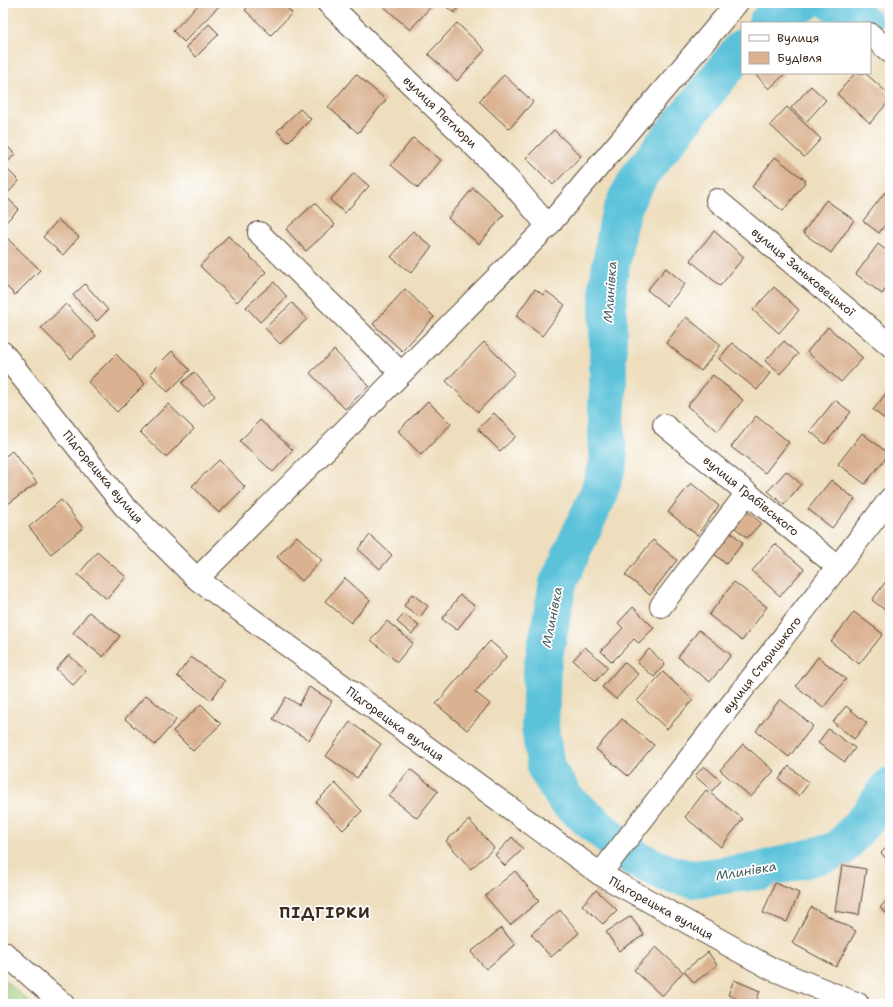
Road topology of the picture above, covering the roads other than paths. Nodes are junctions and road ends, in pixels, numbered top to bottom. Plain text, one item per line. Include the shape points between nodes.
1 (328, 3) edge
2 (738, 3) edge
3 (871, 35) edge
4 (890, 52) edge
5 (717, 200) dead end
6 (548, 226) junction
7 (259, 233) dead end
8 (890, 345) edge
9 (3, 353) edge
10 (401, 374) junction
11 (664, 425) dead end
12 (747, 493) junction
13 (890, 500) edge
14 (838, 567) junction
15 (197, 579) junction
16 (661, 606) dead end
17 (605, 867) junction
18 (3, 952) edge
19 (64, 1004) edge
20 (858, 1004) edge

1 - 6 street, вулиця Петлюри via 508,178
2 - 6 street
3 - 4 street
5 - 8 street, вулиця Заньковецької
6 - 10 street
7 - 10 street
9 - 15 street, Підгорецька вулиця via 124,506
10 - 15 street
11 - 12 street, вулиця Грабівського
12 - 14 street, вулиця Грабівського
12 - 16 street
13 - 14 street, вулиця Старицького
14 - 17 street, вулиця Старицького
15 - 17 street, Підгорецька вулиця
17 - 20 street, Підгорецька вулиця via 772,969
18 - 19 street

